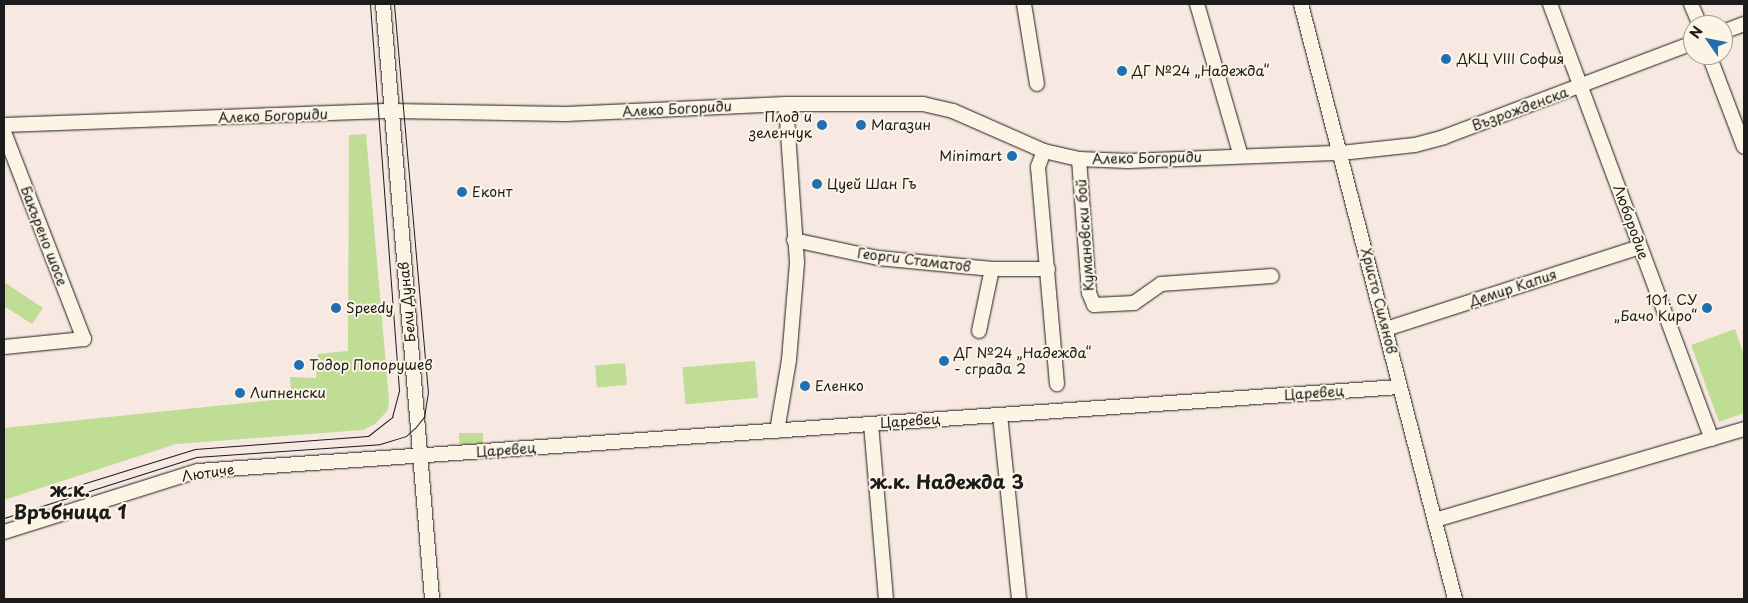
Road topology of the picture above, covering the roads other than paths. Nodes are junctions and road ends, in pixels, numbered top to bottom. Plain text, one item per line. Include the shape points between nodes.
1 (383, 4) edge
2 (1024, 4) edge
3 (1197, 4) edge
4 (1301, 4) edge
5 (1550, 4) edge
6 (1683, 47) edge
7 (1713, 65) edge
8 (1037, 84) dead end
9 (1581, 87) junction
10 (786, 104) junction
11 (392, 111) junction
12 (4, 125) edge
13 (4, 132) edge
14 (1744, 147) edge
15 (1044, 151) junction
16 (1341, 153) junction
17 (1241, 156) junction
18 (1079, 159) junction
19 (794, 240) junction
20 (1640, 247) junction
21 (992, 269) junction
22 (1048, 269) junction
23 (1272, 276) dead end
24 (1386, 330) junction
25 (979, 331) dead end
26 (4, 348) edge
27 (1057, 384) dead end
28 (1400, 387) junction
29 (1000, 415) junction
30 (871, 424) junction
31 (1744, 429) edge
32 (777, 430) junction
33 (1712, 439) junction
34 (420, 456) junction
35 (1435, 520) junction
36 (4, 532) edge
37 (432, 599) edge
38 (886, 599) edge
39 (1019, 599) edge
40 (1456, 599) edge

1 - 11 street, Бели Дунав
2 - 8 street
3 - 17 street
4 - 16 street, Христо Силянов
5 - 9 street, Любородие
6 - 9 street, Възрожденска
7 - 14 street
9 - 16 street, Възрожденска via 1415,145
9 - 20 street, Любородие
10 - 11 street, Алеко Богориди via 566,114
10 - 15 street, Алеко Богориди via 938,106
10 - 19 street
11 - 12 street, Алеко Богориди
11 - 34 street, Бели Дунав
13 - 26 street, Бакърено шосе via 84,340
15 - 18 street, Алеко Богориди
15 - 22 street via 1038,167
16 - 17 street, Алеко Богориди
16 - 24 street, Христо Силянов
17 - 18 street, Алеко Богориди
18 - 23 street, Кумановски бой via 1089,293 1094,305 1134,303 1161,284
19 - 21 street, Георги Стаматов via 878,258
19 - 32 street via 797,262 791,346
20 - 24 street, Демир Капия
20 - 33 street, Любородие
21 - 22 street, Георги Стаматов
21 - 25 street
22 - 27 street
24 - 28 street, Христо Силянов
28 - 29 street, Царевец
28 - 35 street, Христо Силянов
29 - 30 street, Царевец
29 - 39 street
30 - 32 street, Царевец
30 - 38 street
31 - 33 street
32 - 34 street, Царевец
33 - 35 street
34 - 36 street, Лютиче via 198,471
34 - 37 street, Бели Дунав
35 - 40 street, Христо Силянов

